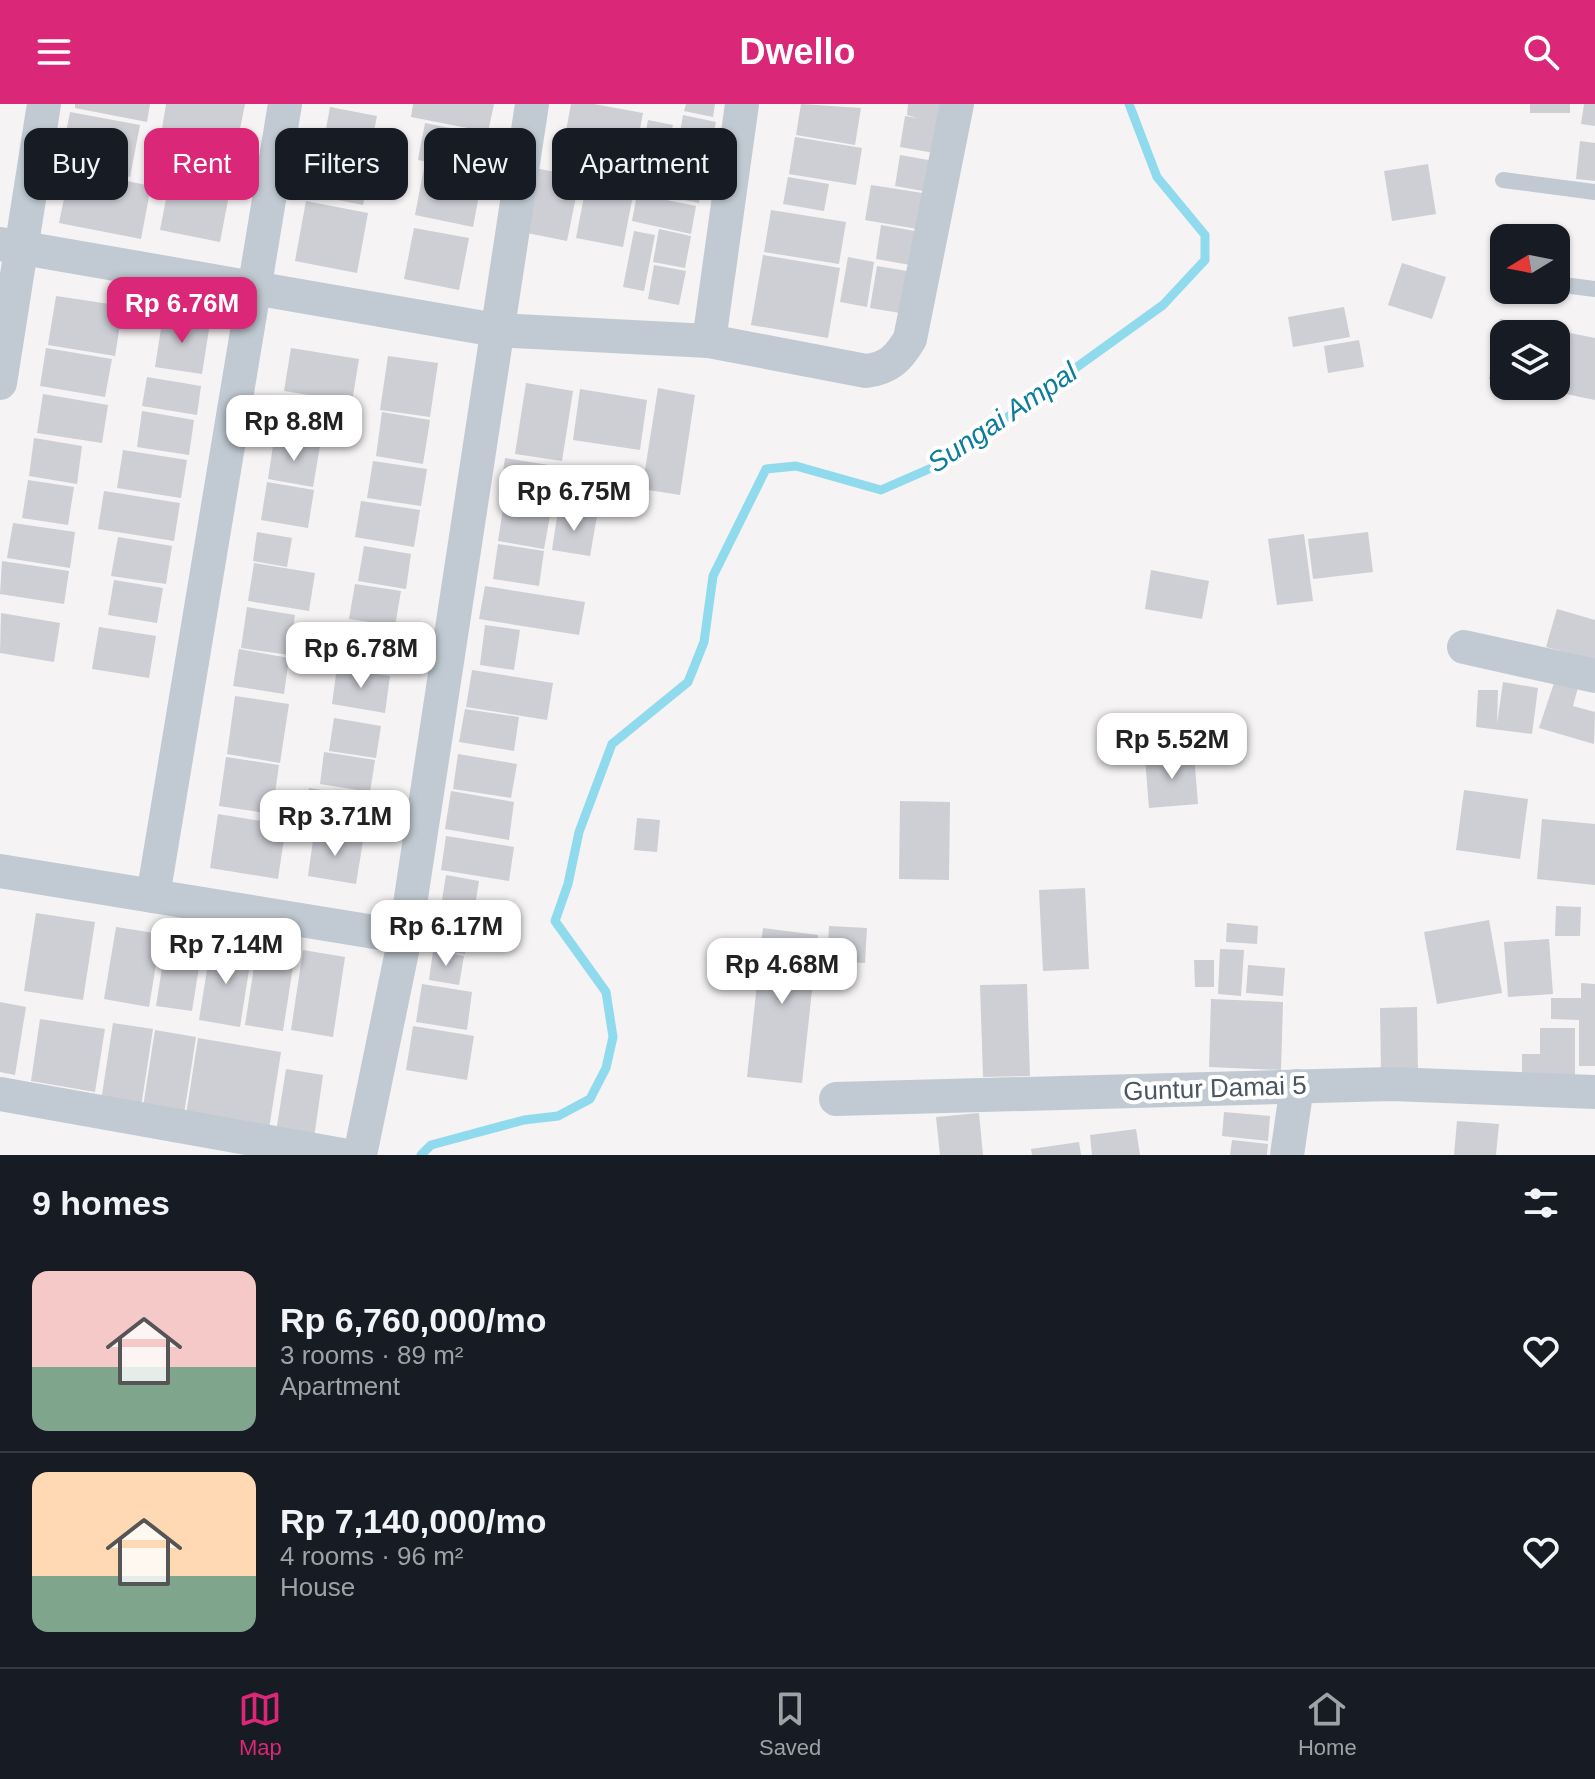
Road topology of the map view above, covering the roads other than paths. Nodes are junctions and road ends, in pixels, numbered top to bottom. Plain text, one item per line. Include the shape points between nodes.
1 (44, 104) edge
2 (285, 104) edge
3 (532, 104) edge
4 (742, 104) edge
5 (957, 104) edge
6 (1503, 180) dead end
7 (1595, 192) edge
8 (12, 246) edge
9 (255, 285) junction
10 (1570, 286) edge
11 (1595, 289) edge
12 (496, 330) junction
13 (709, 341) junction
14 (0, 383) edge
15 (1464, 647) dead end
16 (1595, 676) edge
17 (0, 871) edge
18 (153, 896) junction
19 (405, 937) junction
20 (1297, 1086) junction
21 (1595, 1092) edge
22 (0, 1094) edge
23 (836, 1099) dead end
24 (342, 1155) edge
25 (360, 1155) edge
26 (1287, 1155) edge

1 - 8 street
2 - 9 street
3 - 12 street
4 - 13 street
5 - 13 street via 910,339 899,358 884,369 866,371
6 - 7 lane
8 - 9 street
8 - 14 street
9 - 12 street
9 - 18 street
10 - 11 lane
12 - 13 street
12 - 19 street
15 - 16 street
17 - 18 street
18 - 19 street
19 - 25 street
20 - 21 street, Guntur Damai 5
20 - 23 street, Guntur Damai 5
20 - 26 street
22 - 24 street

